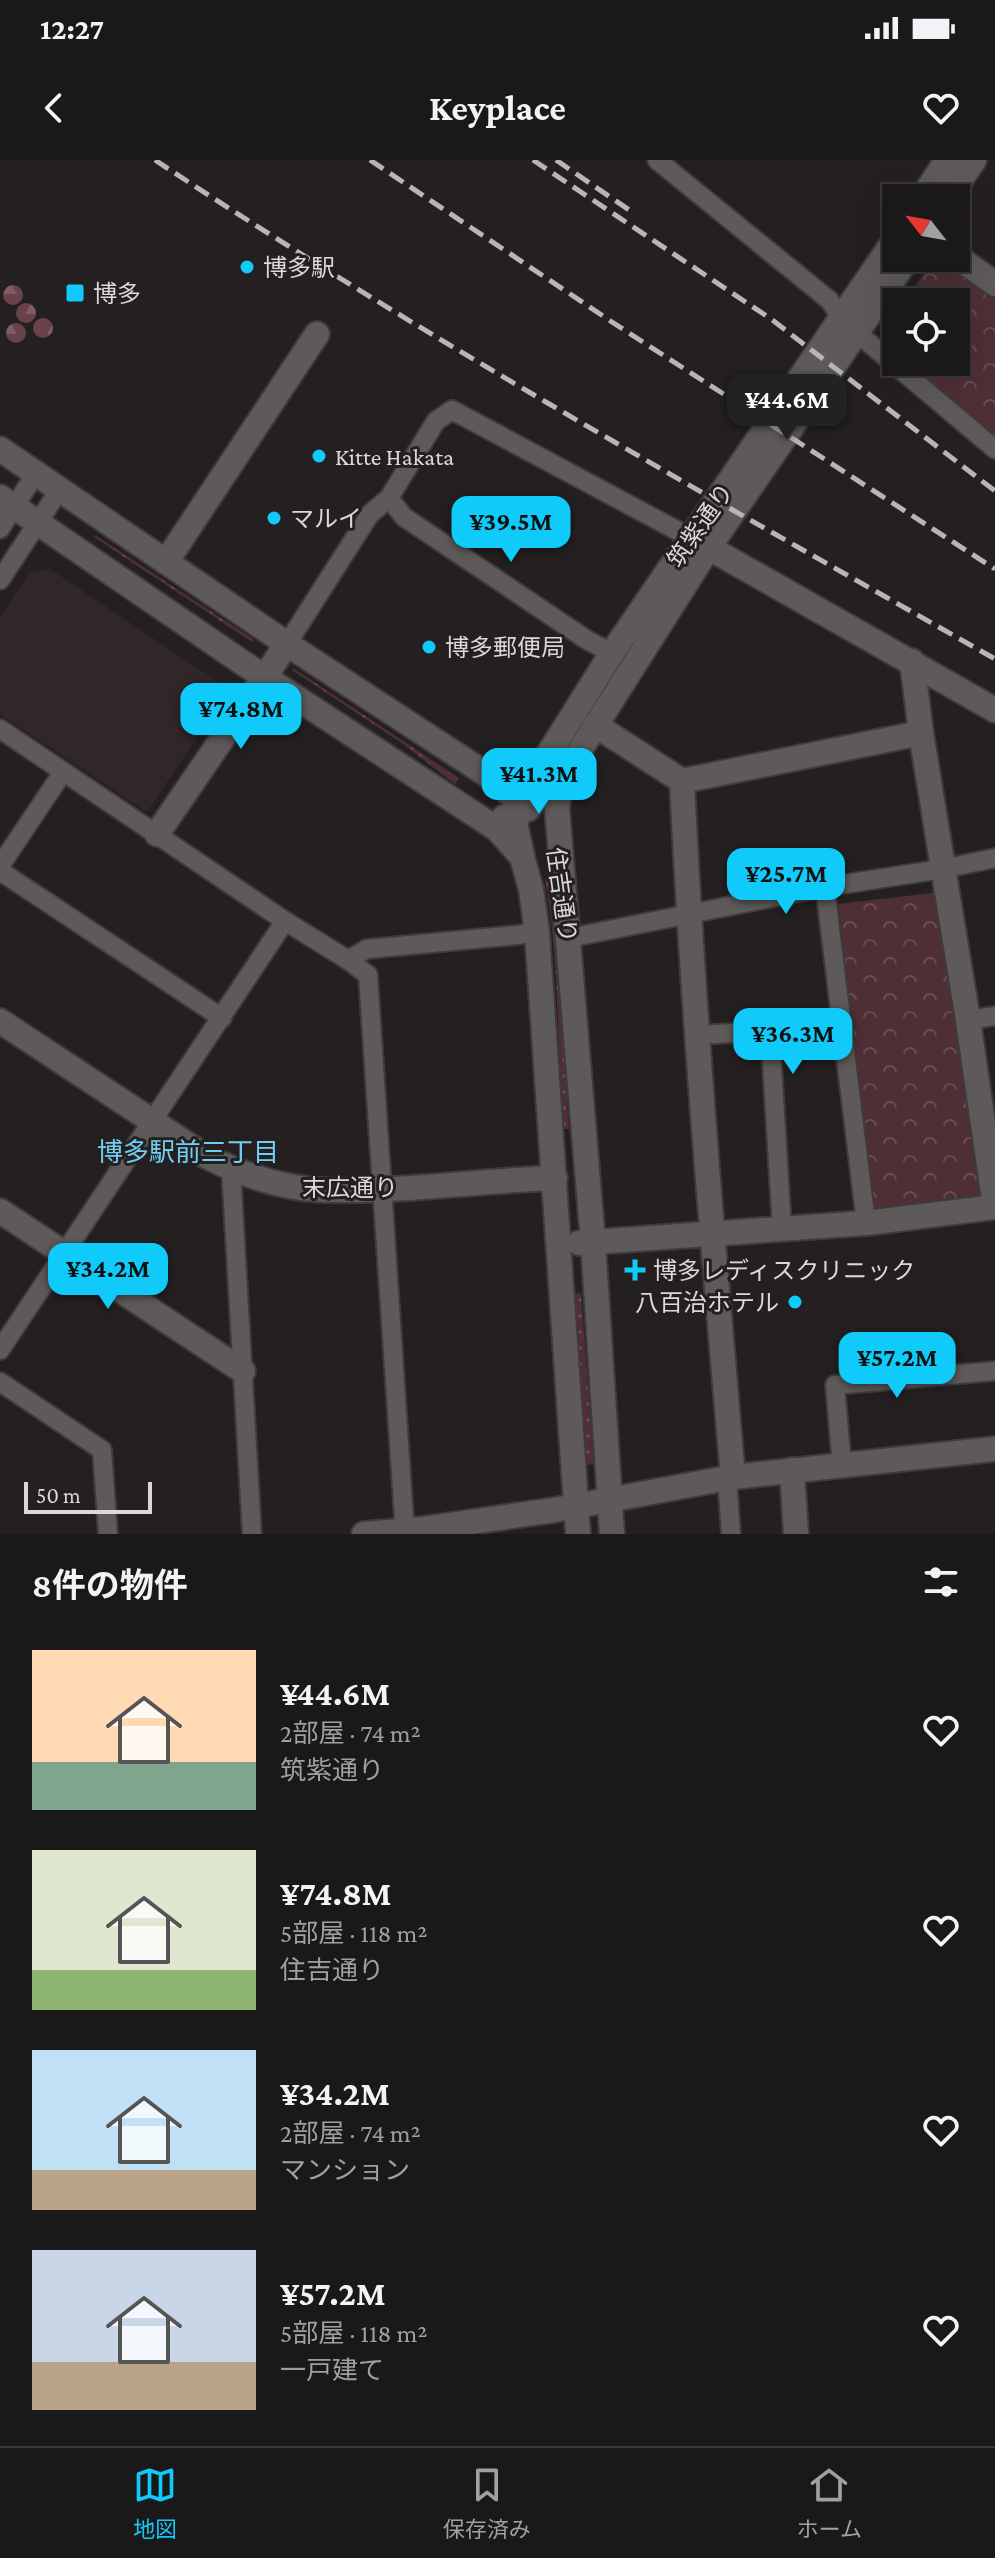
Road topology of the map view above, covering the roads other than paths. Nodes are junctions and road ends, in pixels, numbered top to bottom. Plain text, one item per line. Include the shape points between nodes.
1 (657, 160) edge
2 (947, 160) edge
3 (974, 160) edge
4 (931, 184) edge
5 (958, 184) edge
6 (882, 264) edge
7 (970, 266) edge
8 (895, 272) edge
9 (995, 284) edge
10 (849, 324) junction
11 (317, 334) dead end
12 (0, 449) edge
13 (995, 449) edge
14 (36, 473) junction
15 (60, 489) junction
16 (389, 498) junction
17 (8, 502) edge
18 (39, 521) junction
19 (0, 529) edge
20 (700, 543) junction
21 (166, 562) junction
22 (0, 580) edge
23 (287, 644) junction
24 (612, 653) junction
25 (912, 661) junction
26 (266, 677) junction
27 (995, 710) edge
28 (595, 725) junction
29 (0, 729) edge
30 (921, 733) junction
31 (538, 767) junction
32 (63, 772) junction
33 (486, 774) junction
34 (561, 780) junction
35 (682, 781) junction
36 (519, 807) junction
37 (467, 810) junction
38 (157, 834) junction
39 (559, 843) junction
40 (522, 857) junction
41 (995, 858) edge
42 (0, 869) edge
43 (942, 869) junction
44 (825, 887) junction
45 (688, 914) junction
46 (285, 921) junction
47 (537, 932) junction
48 (569, 938) junction
49 (348, 960) junction
50 (995, 1016) edge
51 (222, 1018) junction
52 (968, 1020) junction
53 (0, 1021) edge
54 (698, 1035) junction
55 (151, 1122) junction
56 (231, 1169) junction
57 (555, 1178) junction
58 (382, 1189) junction
59 (995, 1207) edge
60 (0, 1211) edge
61 (866, 1223) junction
62 (782, 1229) junction
63 (712, 1233) junction
64 (593, 1242) junction
65 (560, 1246) junction
66 (64, 1253) junction
67 (0, 1350) edge
68 (243, 1371) junction
69 (995, 1371) edge
70 (0, 1382) edge
71 (995, 1449) edge
72 (842, 1466) junction
73 (792, 1470) junction
74 (730, 1478) junction
75 (609, 1498) junction
76 (576, 1505) junction
77 (405, 1532) edge
78 (108, 1534) edge
79 (252, 1534) edge
80 (364, 1534) edge
81 (578, 1534) edge
82 (612, 1534) edge
83 (731, 1534) edge
84 (796, 1534) edge

1 - 10 street via 829,300
2 - 4 street
3 - 5 street
6 - 10 street, 筑紫通り
7 - 9 street
8 - 10 street, 筑紫通り
10 - 13 street
10 - 20 street, 筑紫通り
11 - 21 street
12 - 14 street, 住吉通り
14 - 15 street, 住吉通り
14 - 17 street
15 - 18 street
15 - 21 street, 住吉通り
16 - 20 street via 436,421 452,410
16 - 23 street via 370,514
16 - 24 street via 404,517
17 - 18 street, 住吉通り
17 - 19 street
18 - 22 street
18 - 26 street, 住吉通り
20 - 24 street, 筑紫通り
20 - 25 street
20 - 28 street, 筑紫通り
21 - 23 street, 住吉通り
23 - 26 street
23 - 33 street, 住吉通り
24 - 31 street, 筑紫通り
25 - 27 street
25 - 30 street
26 - 37 street, 住吉通り
26 - 38 street
28 - 34 street, 筑紫通り
28 - 35 street
29 - 32 street
30 - 35 street
30 - 43 street
31 - 33 street via 519,782
31 - 36 street, 筑紫通り via 525,783
32 - 38 street
32 - 42 street
33 - 36 street, 住吉通り
34 - 36 street, 筑紫通り
34 - 39 street
35 - 45 street
36 - 37 street via 485,817
36 - 39 street, 住吉通り via 540,818
36 - 40 street
37 - 40 street, 住吉通り via 497,829
38 - 46 street
39 - 48 street, 住吉通り
40 - 47 street, 住吉通り
41 - 43 street
42 - 51 street
43 - 44 street
43 - 52 street
44 - 45 street
44 - 61 street
45 - 48 street
45 - 54 street
46 - 49 street
46 - 51 street
47 - 49 street via 367,949
47 - 57 street, 住吉通り
48 - 64 street, 住吉通り
49 - 58 street via 368,975
50 - 52 street
51 - 55 street
52 - 59 street
53 - 55 street, 末広通り
54 - 62 street via 770,1031
54 - 63 street
55 - 56 street, 末広通り
55 - 66 street
56 - 58 street, 末広通り via 290,1187
56 - 68 street
57 - 58 street, 末広通り
57 - 65 street, 住吉通り
58 - 77 street
59 - 61 street
60 - 66 street
61 - 62 street
62 - 63 street
63 - 64 street
63 - 74 street
64 - 65 street
64 - 75 street, 住吉通り
65 - 76 street, 住吉通り
66 - 67 street
66 - 68 street
68 - 79 street
69 - 72 street via 835,1385
70 - 78 street via 102,1450
71 - 72 street
72 - 73 street
73 - 74 street
73 - 84 street
74 - 75 street
74 - 83 street
75 - 76 street
75 - 82 street, 住吉通り
76 - 77 street
76 - 81 street, 住吉通り
77 - 80 street

